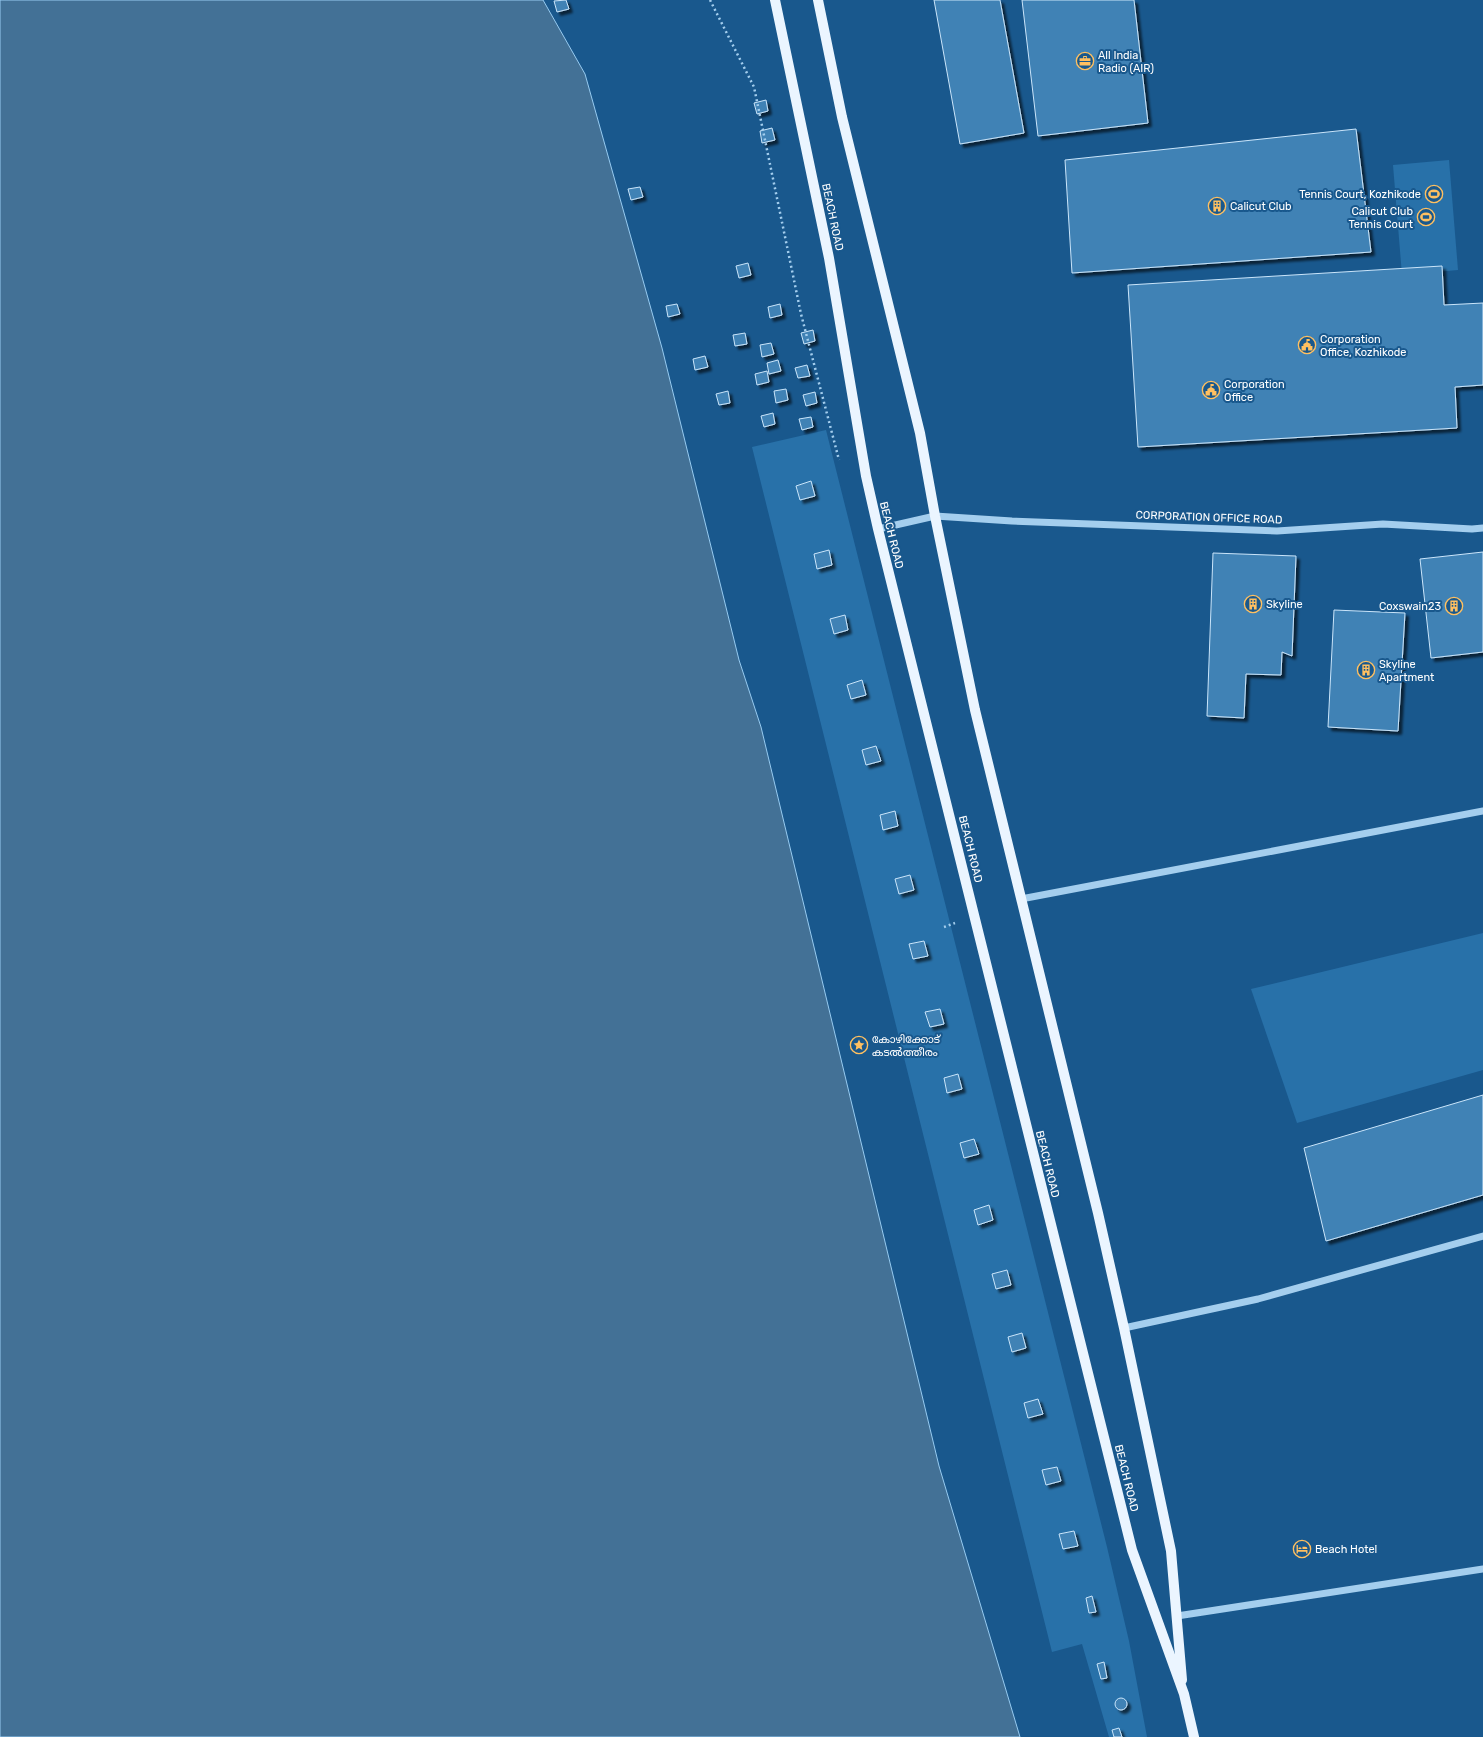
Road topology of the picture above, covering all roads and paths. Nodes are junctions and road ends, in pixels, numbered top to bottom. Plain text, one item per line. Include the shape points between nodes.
1 (710, 0) edge
2 (775, 0) edge
3 (818, 0) edge
4 (840, 463) dead end
5 (935, 516) junction
6 (1483, 528) edge
7 (878, 529) junction
8 (1483, 811) edge
9 (1021, 899) junction
10 (1483, 1236) edge
11 (1124, 1328) junction
12 (1483, 1569) edge
13 (1177, 1616) junction
14 (1184, 1694) junction
15 (1194, 1737) edge

1 - 4 path via 754,88 801,314
2 - 7 main road, BEACH ROAD via 829,258 866,476
3 - 5 main road, BEACH ROAD via 842,117 920,433
5 - 6 street, CORPORATION OFFICE ROAD via 1277,531 1383,524
5 - 7 street, CORPORATION OFFICE ROAD
5 - 9 main road, BEACH ROAD via 975,710
7 - 14 main road, BEACH ROAD via 1132,1550
8 - 9 street
9 - 11 main road, BEACH ROAD
10 - 11 street via 1258,1299
11 - 13 main road, BEACH ROAD via 1171,1551
12 - 13 street
13 - 14 main road, BEACH ROAD
14 - 15 main road, BEACH ROAD

